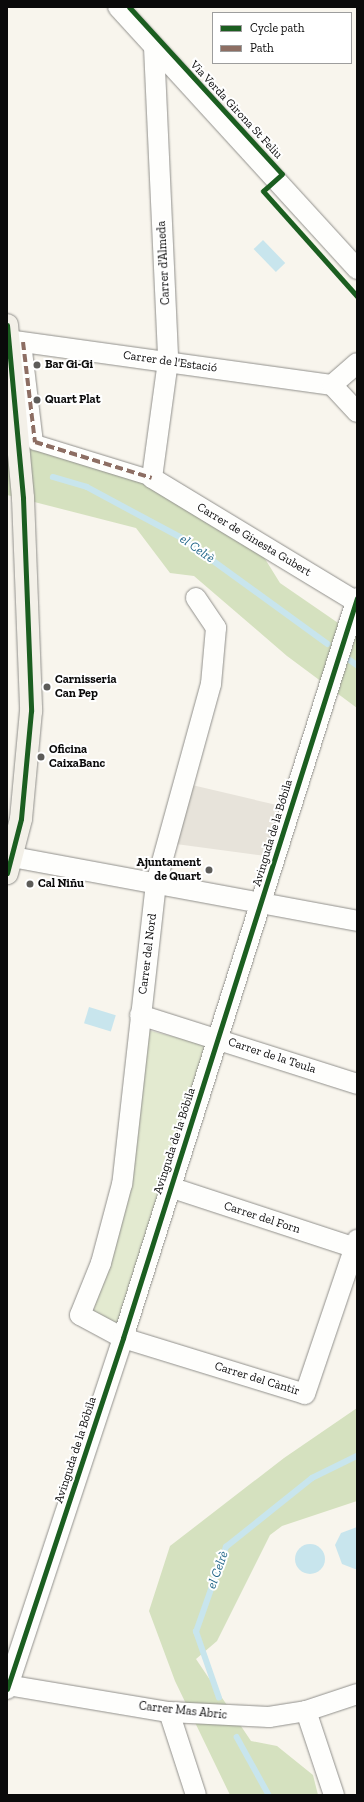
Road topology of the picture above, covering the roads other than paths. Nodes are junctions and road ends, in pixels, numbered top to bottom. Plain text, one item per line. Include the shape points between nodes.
1 (118, 7) edge
2 (154, 47) junction
3 (357, 269) edge
4 (13, 335) edge
5 (168, 361) junction
6 (357, 363) edge
7 (332, 385) junction
8 (357, 412) edge
9 (152, 478) junction
10 (196, 598) dead end
11 (357, 600) edge
12 (8, 862) edge
13 (156, 883) junction
14 (262, 902) junction
15 (357, 922) edge
16 (140, 1015) junction
17 (218, 1039) junction
18 (357, 1084) edge
19 (170, 1187) junction
20 (356, 1244) edge
21 (123, 1338) junction
22 (7, 1687) edge
23 (357, 1694) edge
24 (306, 1711) junction
25 (169, 1712) junction
26 (196, 1795) edge
27 (334, 1795) edge

1 - 2 street
2 - 3 street
2 - 5 street, Carrer d'Almeda
4 - 5 street, Carrer de l'Estació
4 - 9 street via 35,442
4 - 12 main road via 23,498 30,711 21,819
5 - 7 street, Carrer de l'Estació
5 - 9 street, Carrer d'Almeda
6 - 7 street
7 - 8 street
9 - 11 street, Carrer de Ginesta Gubert
10 - 13 street, Carrer del Nord via 216,628 211,684
11 - 14 street, Avinguda de la Bóbila
12 - 13 street
13 - 14 street
13 - 16 street, Carrer del Nord
14 - 15 street
14 - 17 street, Avinguda de la Bóbila
16 - 17 street, Carrer de la Teula
16 - 21 street, Carrer del Nord via 122,1184 101,1263 80,1315
17 - 18 street, Carrer de la Teula
17 - 19 street, Avinguda de la Bóbila
19 - 20 street, Carrer del Forn
19 - 21 street, Avinguda de la Bóbila
20 - 21 street, Carrer del Càntir via 305,1394
21 - 22 street, Avinguda de la Bóbila
22 - 25 street, Carrer Mas Abric
23 - 24 street, Carrer Mas Abric
24 - 25 street, Carrer Mas Abric via 269,1717
24 - 27 street
25 - 26 street

